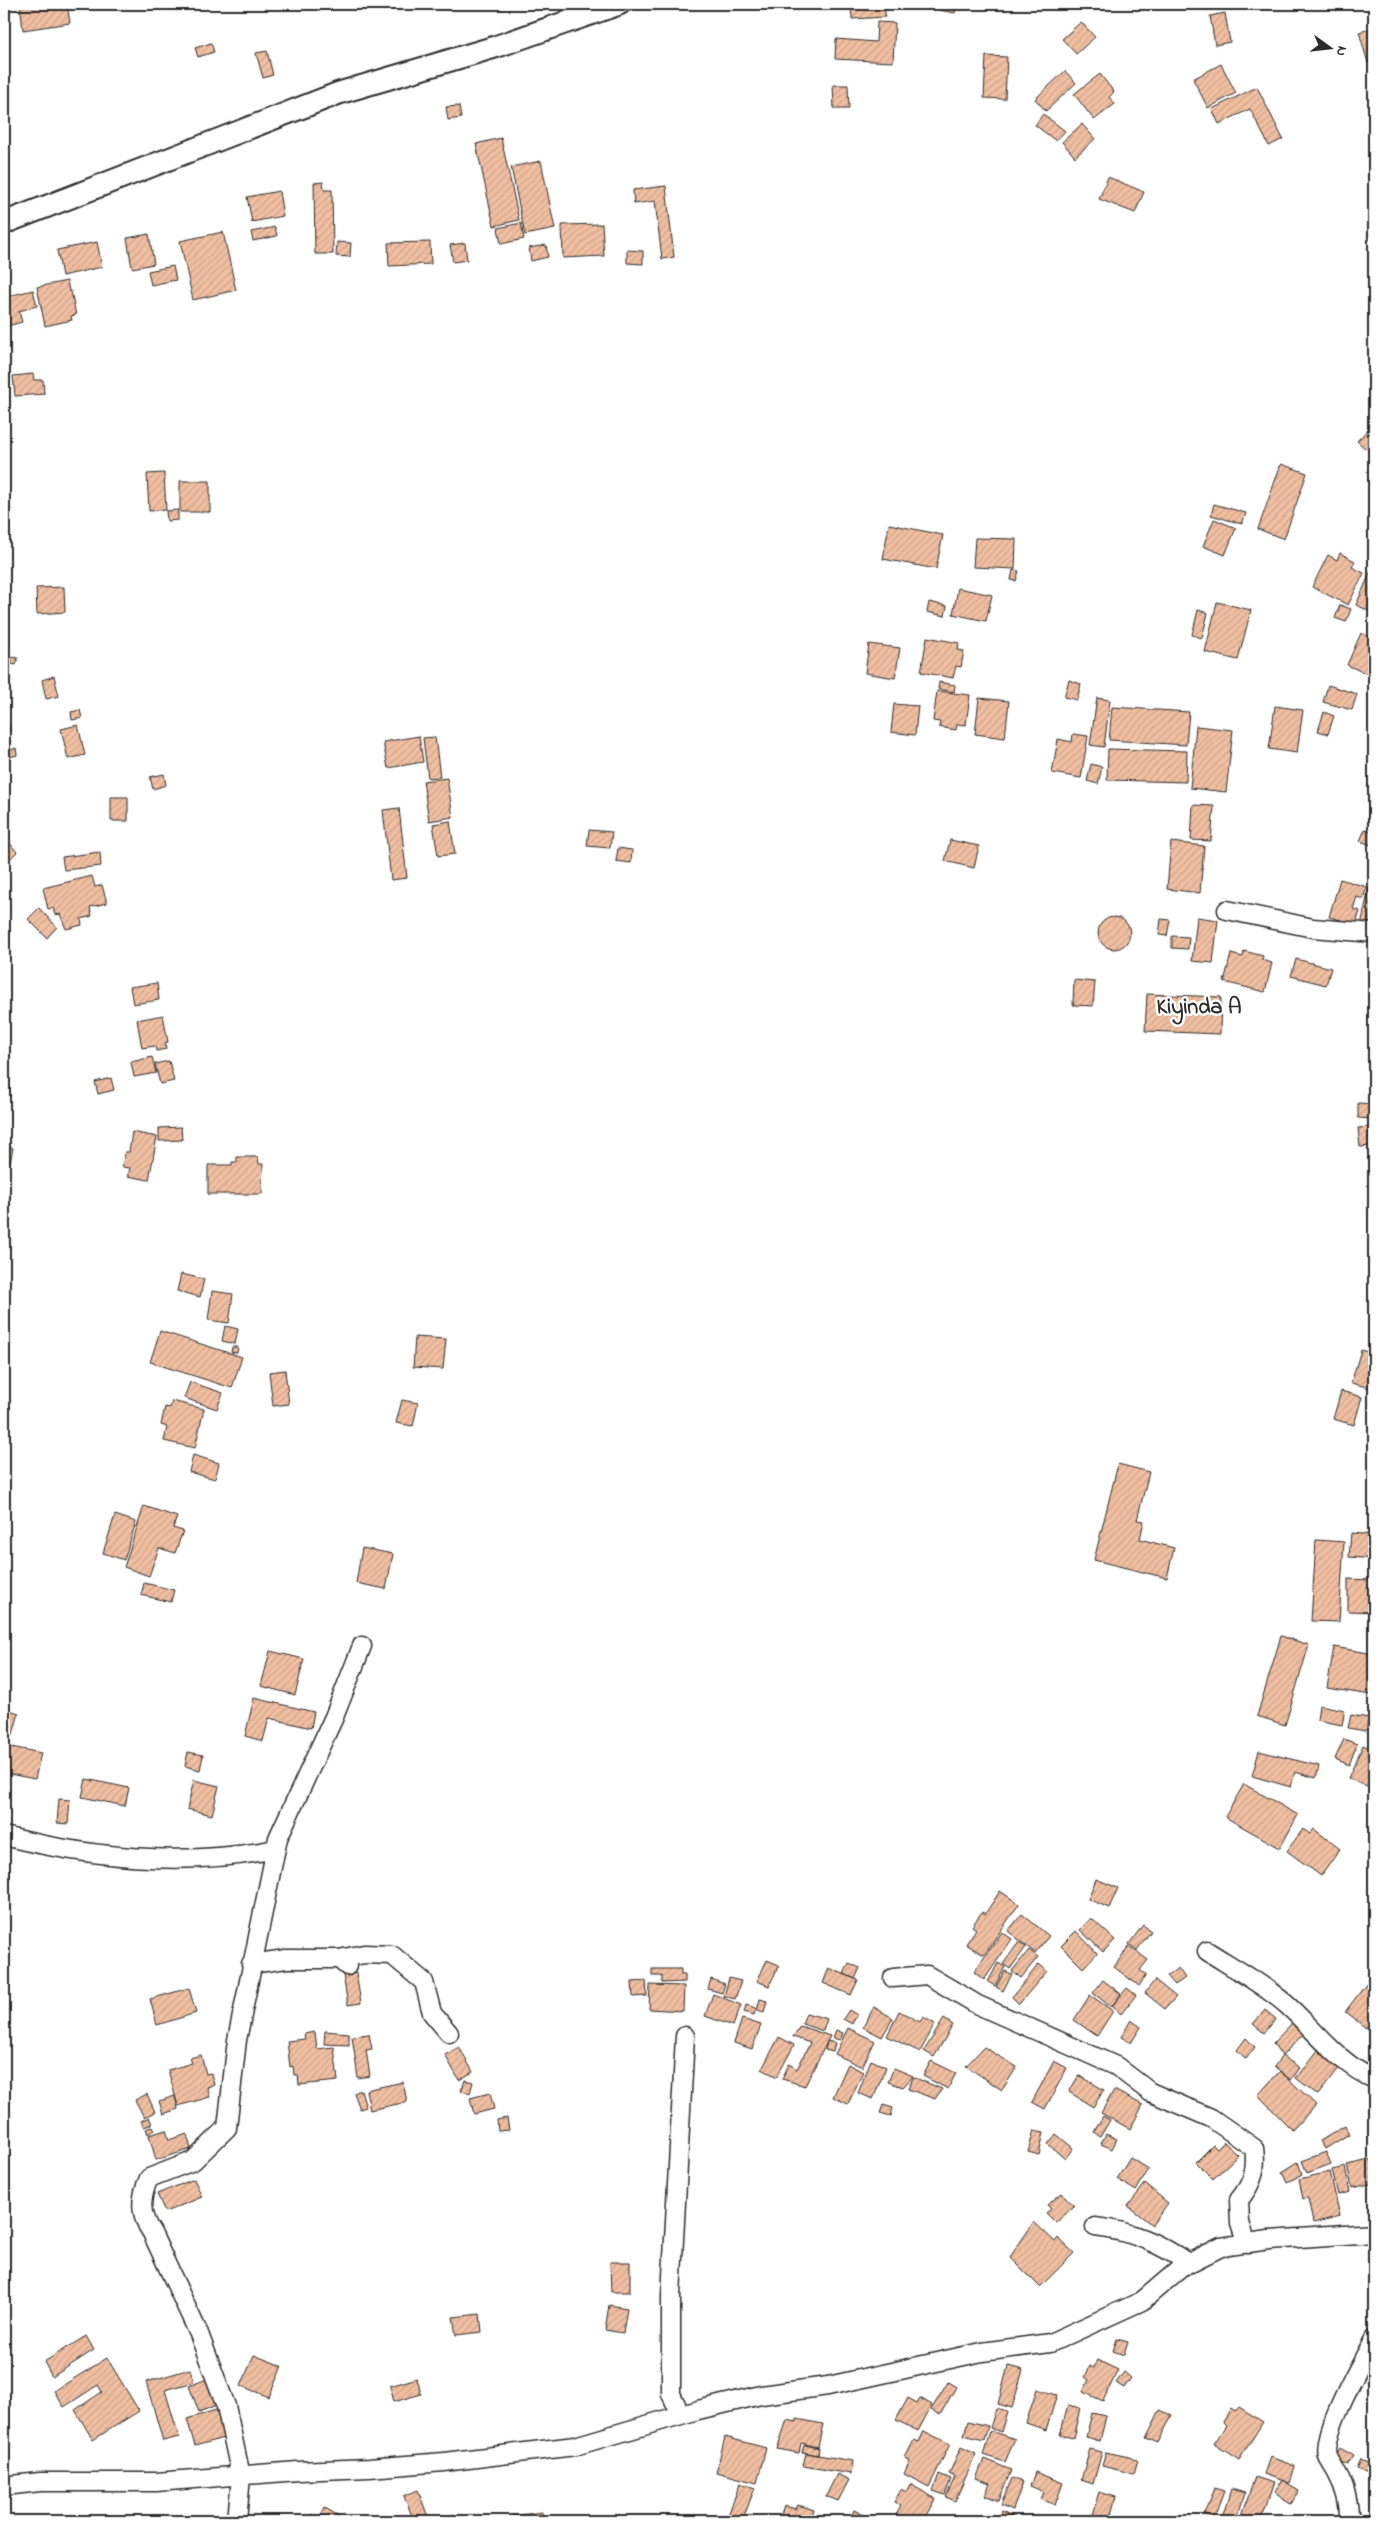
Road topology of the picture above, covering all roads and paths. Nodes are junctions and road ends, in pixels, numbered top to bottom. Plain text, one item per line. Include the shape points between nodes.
1 (619, 4) edge
2 (4, 223) edge
3 (1227, 910) dead end
4 (1374, 933) edge
5 (362, 1646) dead end
6 (4, 1836) edge
7 (276, 1849) junction
8 (1207, 1951) dead end
9 (251, 1964) junction
10 (893, 1978) dead end
11 (449, 2033) dead end
12 (685, 2036) dead end
13 (1374, 2079) edge
14 (1095, 2227) dead end
15 (1374, 2233) edge
16 (1247, 2244) junction
17 (1188, 2263) junction
18 (1374, 2338) edge
19 (681, 2415) junction
20 (241, 2476) junction
21 (4, 2486) edge
22 (237, 2521) edge
23 (1349, 2521) edge

1 - 2 street via 495,47 339,93
3 - 4 street via 1313,928
5 - 7 street
6 - 7 street via 105,1855 170,1859 242,1856
7 - 9 street
8 - 13 street via 1286,2004 1334,2050 1361,2073
9 - 11 street via 286,1959 343,1962 364,1954 392,1955 424,1982 432,2013
9 - 20 street via 237,2040 227,2128 193,2162 149,2178 141,2209 199,2334 226,2406
10 - 16 street via 926,1975 978,2005 1116,2066 1150,2092 1211,2118 1254,2148 1257,2167 1248,2189 1239,2200 1240,2223
12 - 19 street via 671,2304 671,2394
14 - 17 street via 1118,2229 1144,2238
15 - 16 street
16 - 17 street via 1221,2248
17 - 19 street via 1142,2301 1050,2343 982,2352 828,2386 761,2395
18 - 23 street via 1341,2406 1327,2447 1350,2509
19 - 20 street via 575,2446 444,2462
20 - 21 street
20 - 22 street

